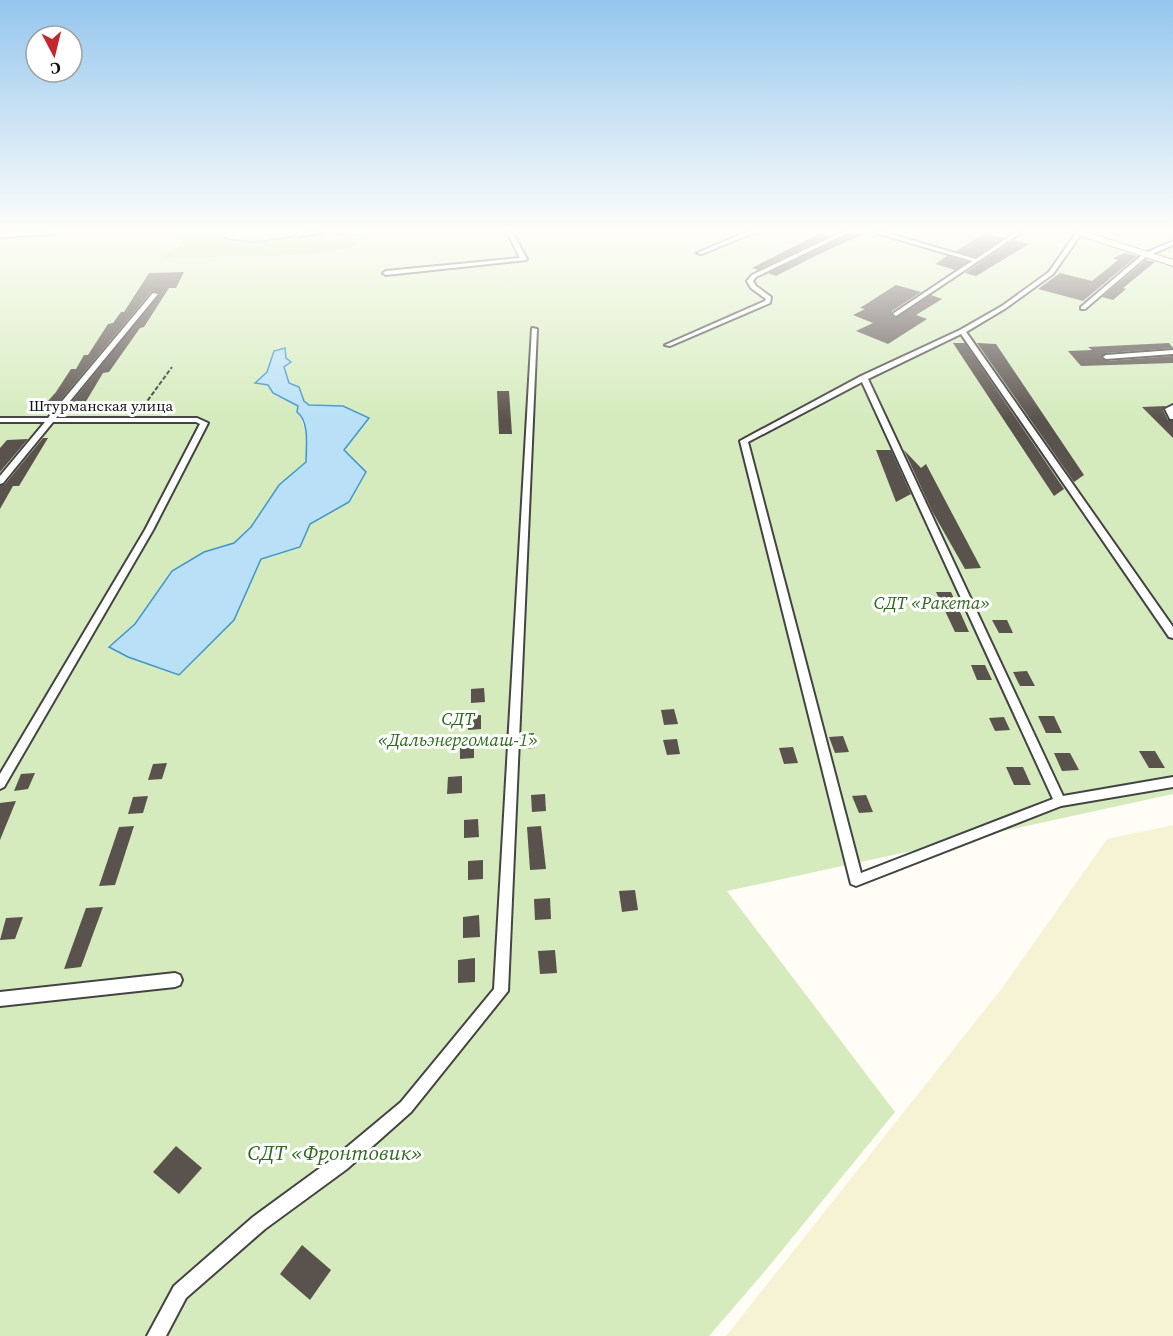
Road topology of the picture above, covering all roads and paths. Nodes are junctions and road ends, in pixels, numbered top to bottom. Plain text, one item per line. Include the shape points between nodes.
1 (155, 294) dead end
2 (764, 294) edge
3 (926, 294) edge
4 (1021, 294) edge
5 (1099, 294) edge
6 (1083, 308) dead end
7 (896, 314) dead end
8 (534, 329) dead end
9 (962, 331) junction
10 (668, 345) dead end
11 (1173, 352) edge
12 (1106, 357) dead end
13 (172, 367) dead end
14 (864, 378) junction
15 (1173, 407) edge
16 (1173, 417) edge
17 (134, 419) junction
18 (0, 420) edge
19 (51, 420) junction
20 (0, 481) edge
21 (1173, 635) edge
22 (1173, 782) edge
23 (0, 784) edge
24 (1060, 801) junction
25 (175, 980) dead end
26 (0, 999) edge
27 (156, 1336) edge

1 - 19 lane
2 - 10 lane via 768,302
3 - 7 lane
4 - 9 lane
5 - 6 lane
8 - 27 lane via 501,991 406,1107 341,1163 259,1223 180,1292
9 - 14 lane
9 - 21 lane
11 - 12 lane
13 - 17 path
14 - 24 lane
14 - 24 lane via 744,441 856,880
15 - 16 lane via 1169,410
17 - 19 lane, Штурманская улица
17 - 23 lane, Штурманская улица via 201,420 203,427 149,530
18 - 19 lane, Штурманская улица
19 - 20 lane
22 - 24 lane
25 - 26 lane

